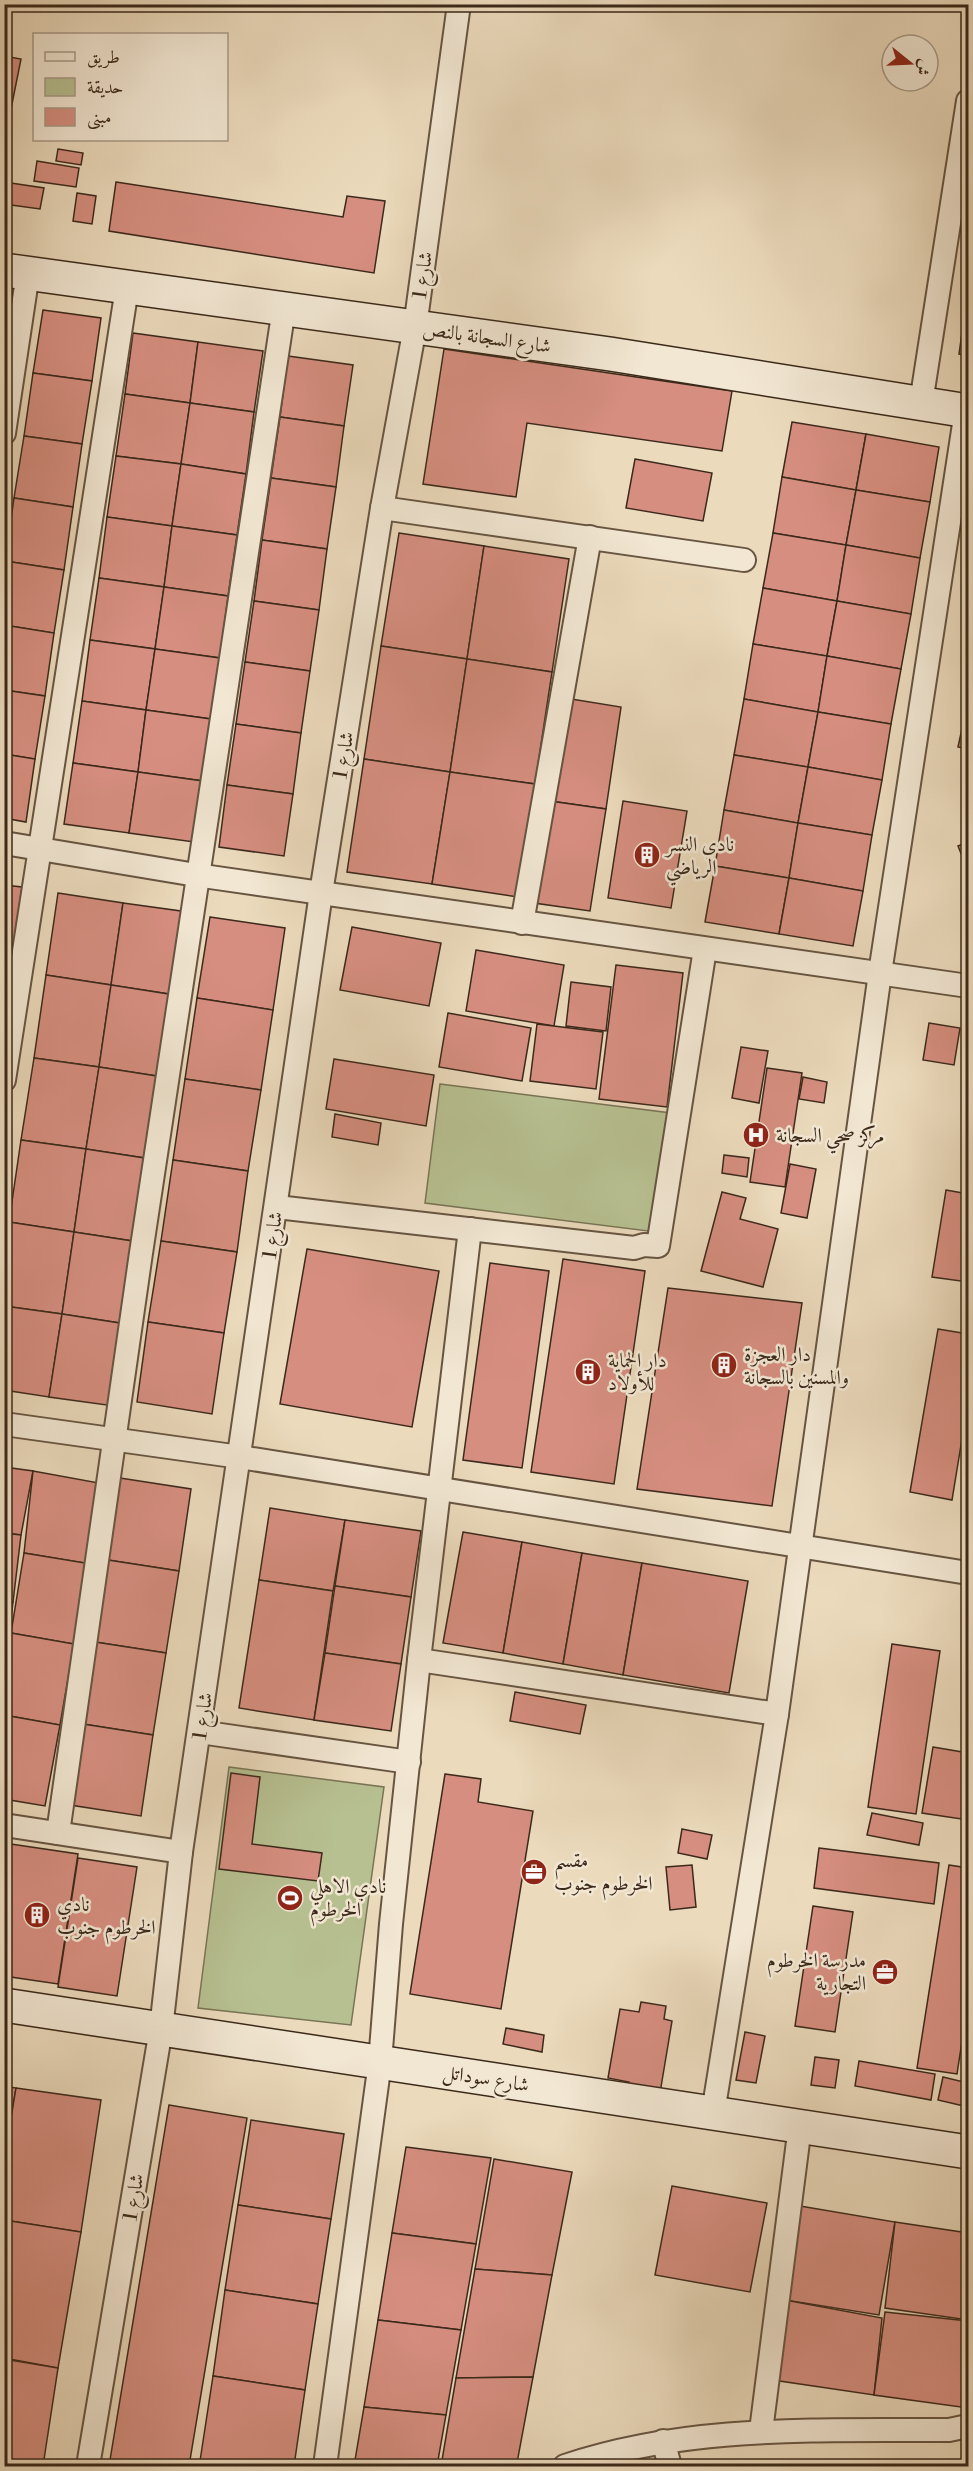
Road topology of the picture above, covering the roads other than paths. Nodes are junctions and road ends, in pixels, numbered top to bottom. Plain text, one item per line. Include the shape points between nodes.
1 (459, 4) edge
2 (969, 101) edge
3 (16, 271) edge
4 (127, 288) junction
5 (284, 308) junction
6 (415, 327) junction
7 (921, 403) junction
8 (967, 411) edge
9 (4, 433) edge
10 (382, 508) junction
11 (590, 537) junction
12 (744, 560) dead end
13 (4, 843) edge
14 (40, 848) junction
15 (196, 875) junction
16 (321, 893) junction
17 (522, 923) junction
18 (705, 949) junction
19 (880, 973) junction
20 (969, 986) edge
21 (4, 1080) edge
22 (276, 1207) junction
23 (470, 1229) junction
24 (4, 1424) edge
25 (113, 1439) junction
26 (240, 1457) junction
27 (438, 1490) junction
28 (801, 1546) junction
29 (969, 1574) edge
30 (419, 1660) junction
31 (777, 1713) junction
32 (200, 1732) junction
33 (410, 1761) junction
34 (4, 1825) edge
35 (58, 1833) junction
36 (182, 1852) junction
37 (4, 2005) edge
38 (161, 2029) junction
39 (380, 2062) junction
40 (713, 2113) junction
41 (800, 2126) junction
42 (969, 2152) edge
43 (969, 2426) edge
44 (761, 2431) junction
45 (663, 2442) junction
46 (88, 2466) edge
47 (326, 2466) edge
48 (565, 2466) edge
49 (670, 2466) edge

1 - 6 street, شارع 1
2 - 7 street
3 - 4 street, شارع السجانة بالنص
3 - 9 street
4 - 5 street, شارع السجانة بالنص
4 - 14 street
5 - 6 street, شارع السجانة بالنص
5 - 15 street
6 - 7 street, شارع السجانة بالنص
6 - 10 street, شارع 1
7 - 8 street, شارع السجانة بالنص
8 - 19 street
10 - 11 street
10 - 16 street, شارع 1
11 - 12 street
11 - 17 street
13 - 14 street
14 - 15 street
14 - 21 street
15 - 16 street
15 - 25 street
16 - 17 street
16 - 22 street, شارع 1
17 - 18 street
18 - 19 street
18 - 23 street via 658,1246 634,1248
19 - 20 street
19 - 28 street
22 - 23 street
22 - 26 street, شارع 1
23 - 27 street
24 - 25 street
25 - 26 street
25 - 35 street
26 - 27 street
26 - 32 street, شارع 1
27 - 28 street
27 - 30 street
28 - 29 street
28 - 31 street
30 - 31 street
30 - 33 street
31 - 40 street
32 - 33 street
32 - 36 street, شارع 1
33 - 39 street
34 - 35 street
35 - 36 street
36 - 38 street, شارع 1
37 - 38 street, شارع سوداتل
38 - 39 street, شارع سوداتل
38 - 46 street, شارع 1
39 - 40 street, شارع سوداتل
39 - 47 street
40 - 41 street, شارع سوداتل
41 - 42 street, شارع سوداتل
41 - 44 street
43 - 44 street via 949,2430
44 - 45 street
45 - 48 street
45 - 49 street

